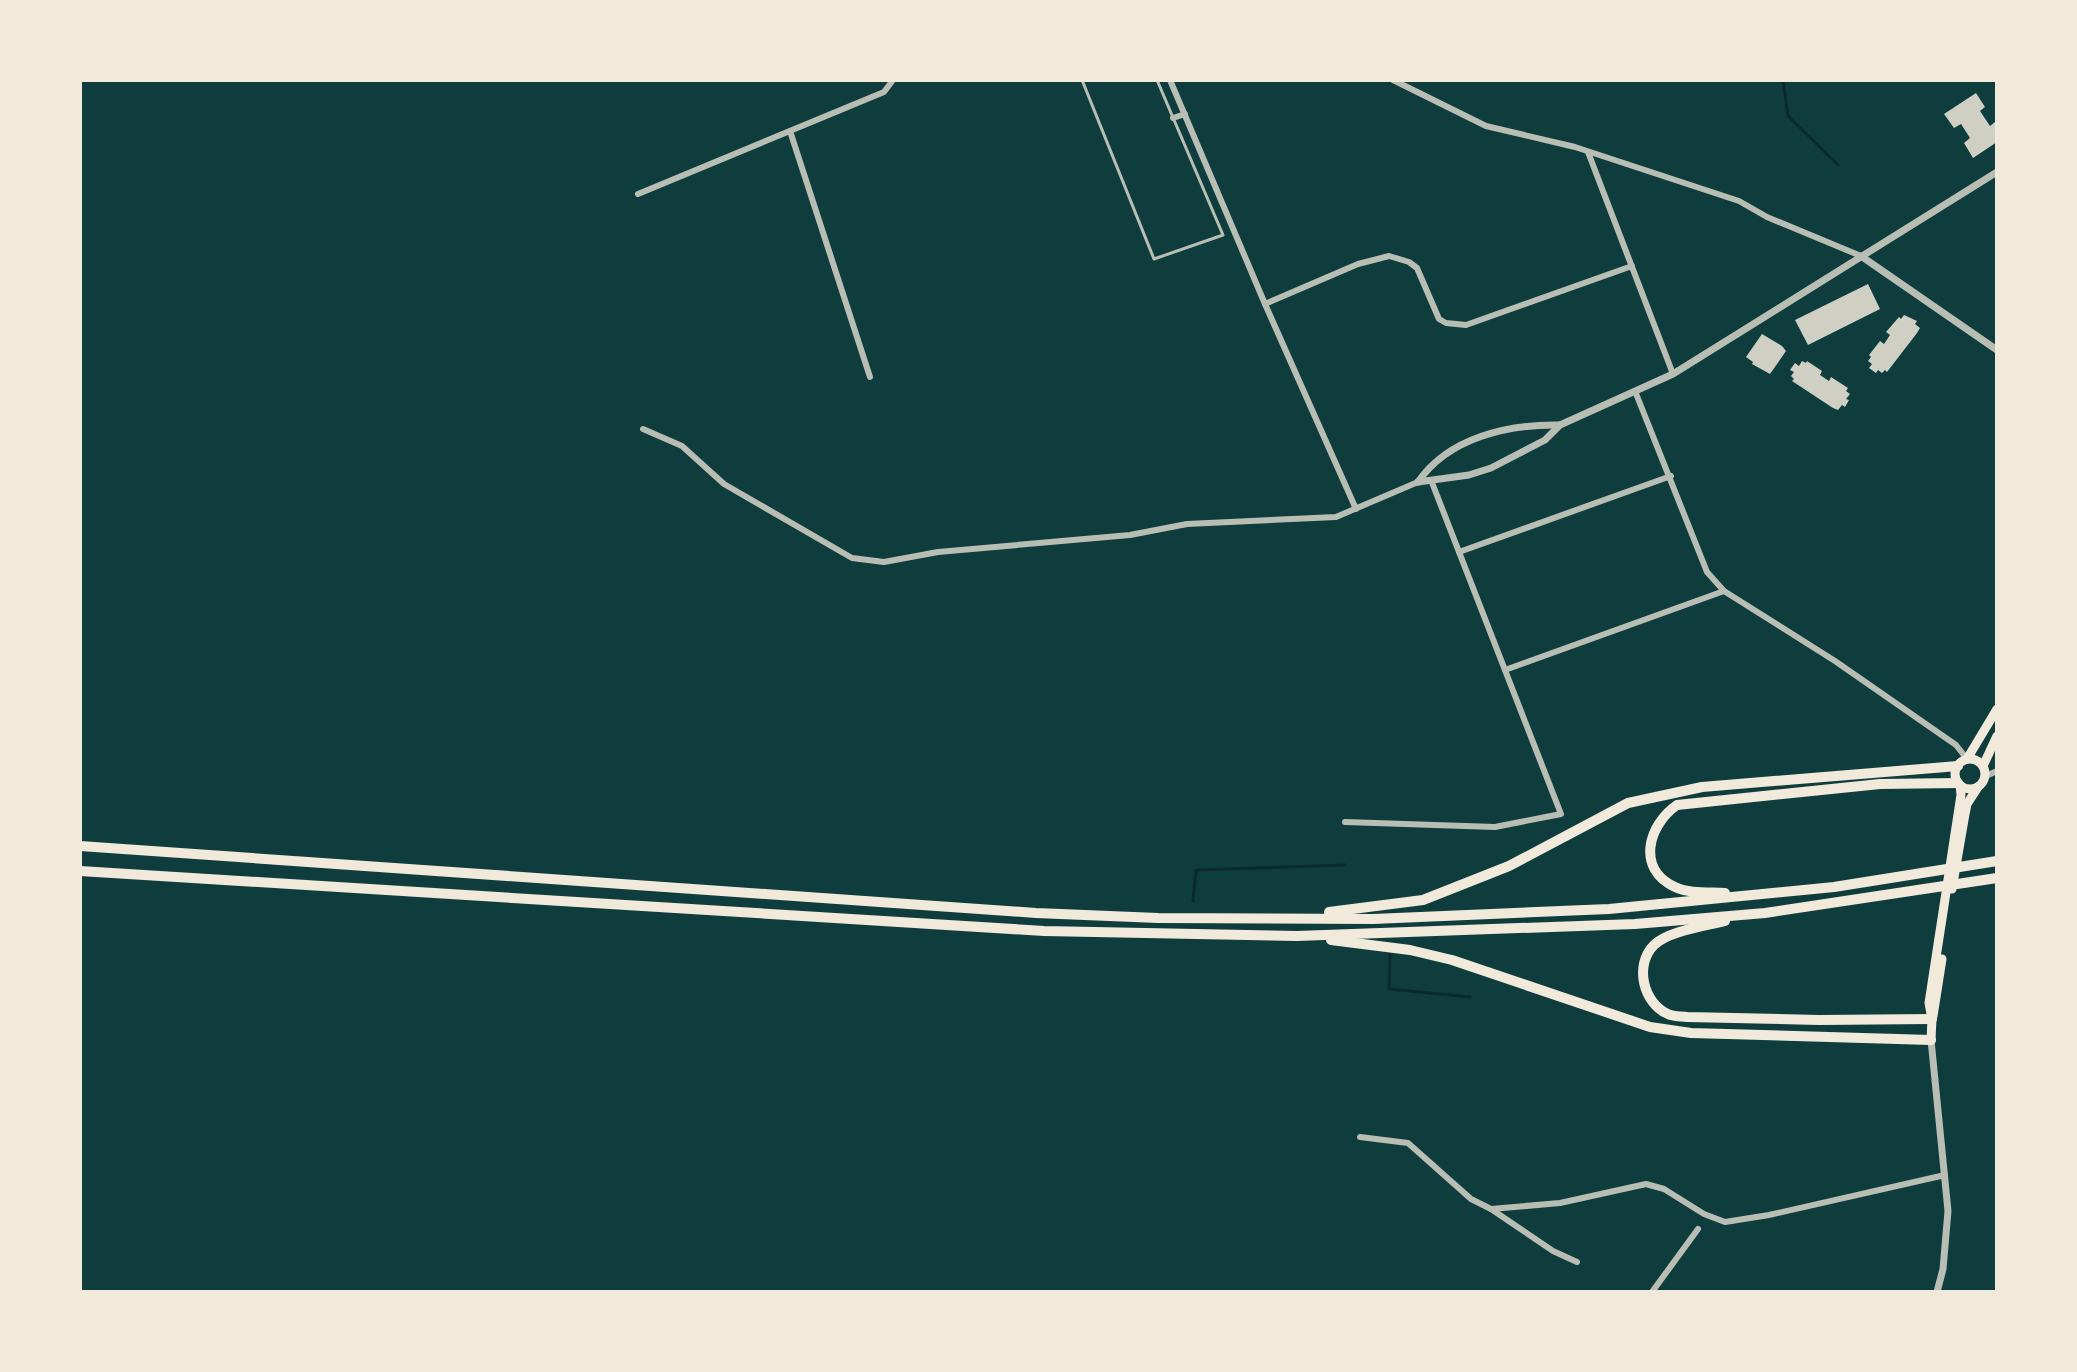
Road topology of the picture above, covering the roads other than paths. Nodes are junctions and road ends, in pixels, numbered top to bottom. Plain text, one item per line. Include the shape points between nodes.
1 (893, 80) edge
2 (1082, 80) edge
3 (1157, 80) edge
4 (1170, 80) edge
5 (1393, 80) edge
6 (1185, 114) junction
7 (1173, 118) junction
8 (790, 131) junction
9 (1588, 152) junction
10 (1997, 172) edge
11 (638, 194) dead end
12 (1861, 256) junction
13 (1632, 266) junction
14 (1265, 304) junction
15 (1997, 350) edge
16 (1673, 374) junction
17 (870, 377) dead end
18 (1635, 391) junction
19 (1560, 425) junction
20 (643, 429) dead end
21 (1671, 476) junction
22 (1431, 480) junction
23 (1418, 482) junction
24 (1356, 509) junction
25 (1459, 552) junction
26 (1724, 591) junction
27 (1505, 670) junction
28 (1997, 709) edge
29 (1997, 736) edge
30 (1963, 762) junction
31 (1984, 771) junction
32 (1997, 771) edge
33 (1959, 784) junction
34 (1978, 787) junction
35 (1961, 813) junction
36 (1345, 822) dead end
37 (80, 846) edge
38 (1997, 861) edge
39 (80, 871) edge
40 (1997, 878) edge
41 (1763, 894) junction
42 (1765, 913) junction
43 (1299, 917) junction
44 (1297, 936) junction
45 (1932, 1019) junction
46 (1931, 1040) junction
47 (1360, 1137) dead end
48 (1945, 1175) junction
49 (1491, 1209) junction
50 (1698, 1229) dead end
51 (1577, 1262) dead end
52 (1652, 1292) edge
53 (1937, 1292) edge

1 - 8 street via 884,92
2 - 7 lane via 1154,259 1223,235
3 - 7 lane
4 - 6 street
5 - 9 street via 1486,126
6 - 7 street
6 - 14 street
8 - 11 street
8 - 17 street
9 - 12 street via 1739,201
9 - 13 street
10 - 12 street
12 - 15 street
12 - 16 street
13 - 14 street via 1466,325 1439,319 1417,268 1389,256
13 - 16 street
14 - 24 street
16 - 18 street
18 - 19 street
18 - 21 street
19 - 22 street via 1545,440 1491,468
19 - 23 street via 1517,427 1470,439
20 - 24 street via 682,446 724,484 852,558 884,562 1187,524 1336,517
21 - 25 street
21 - 26 street via 1707,572
22 - 23 street
22 - 25 street
23 - 24 street
25 - 27 street
26 - 27 street
26 - 30 street via 1956,745
27 - 36 street via 1561,814 1495,827
28 - 30 main road
29 - 31 main road
30 - 31 main road via 1976,760
30 - 33 main road via 1955,774
30 - 43 highway via 1702,787 1628,803 1509,866 1423,900
31 - 32 street
31 - 34 main road
33 - 34 main road
33 - 35 main road
33 - 41 highway via 1880,784 1693,802 1677,805 1655,825 1650,852 1656,870 1670,885 1685,891
34 - 35 main road
35 - 45 main road
37 - 43 highway via 1036,913
38 - 41 highway
39 - 44 highway via 1044,931
40 - 42 highway
41 - 43 highway via 1593,910
42 - 44 highway via 1556,928
42 - 45 highway via 1684,930 1655,943 1646,956 1644,990 1669,1015 1687,1017
44 - 46 highway via 1452,960 1650,1027 1691,1033
45 - 46 main road
46 - 48 street
47 - 49 street via 1408,1143 1471,1199
48 - 49 street via 1725,1222 1646,1184 1560,1203
48 - 53 street via 1948,1211
49 - 51 street
50 - 52 street

